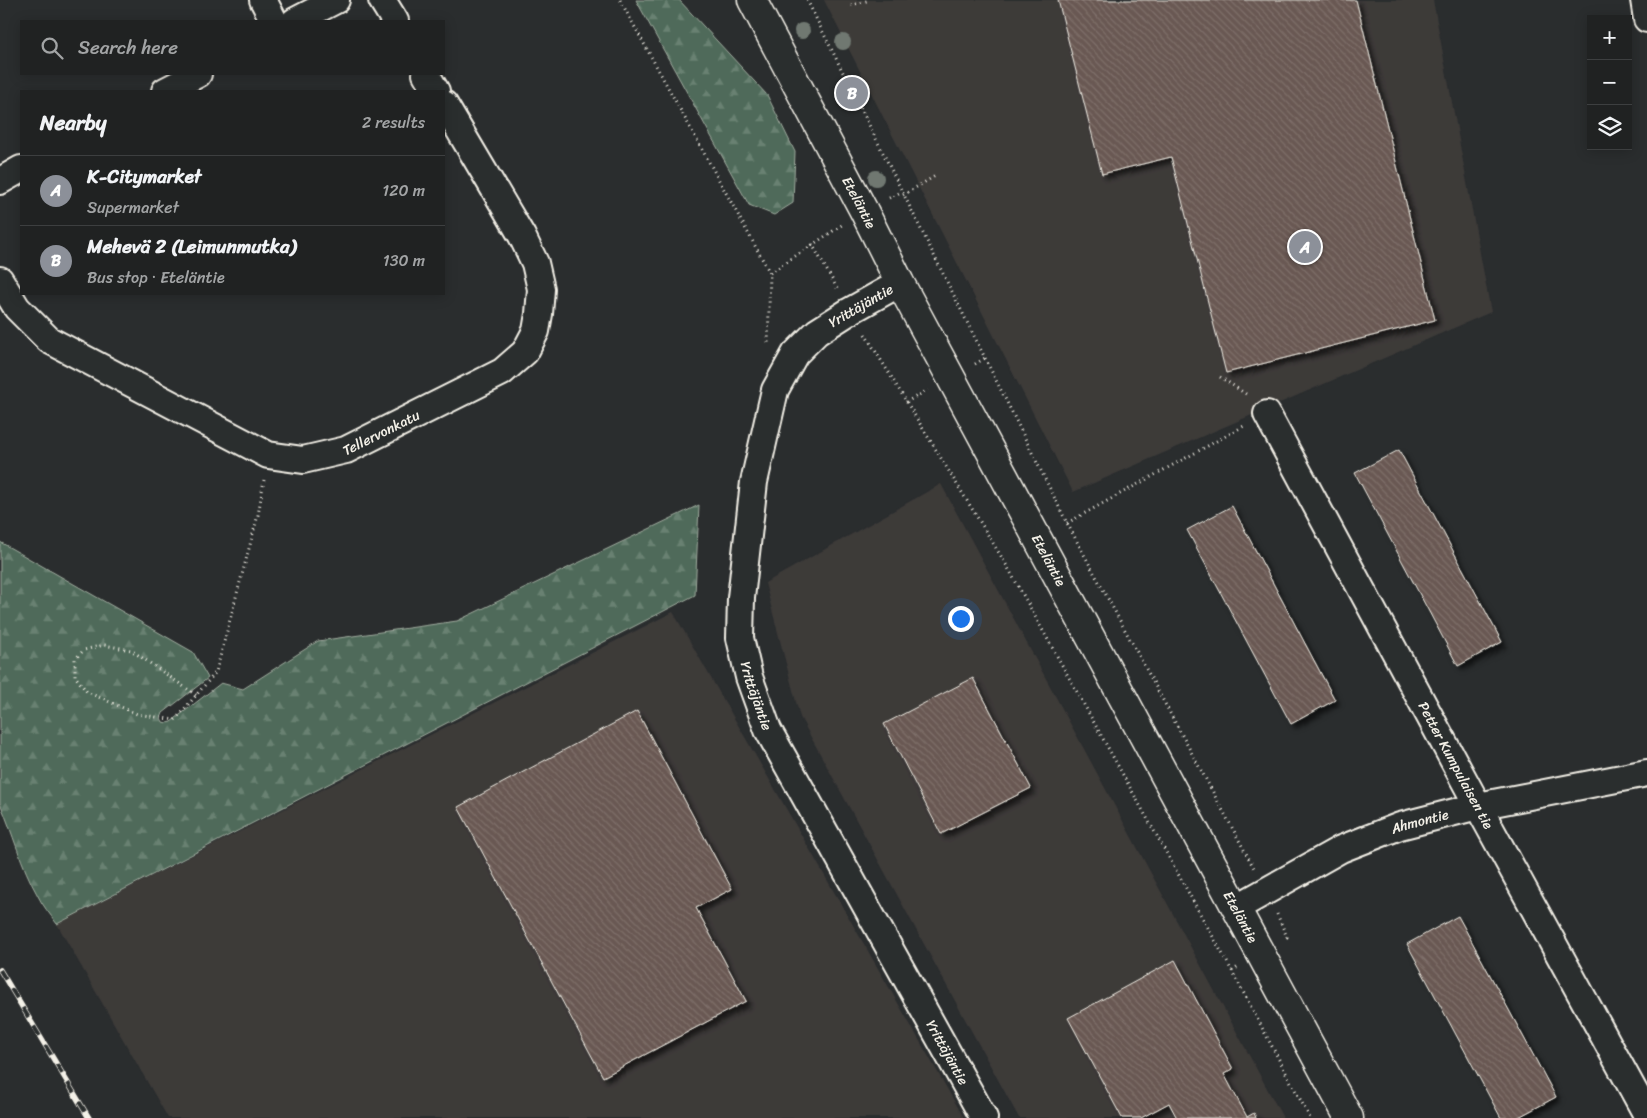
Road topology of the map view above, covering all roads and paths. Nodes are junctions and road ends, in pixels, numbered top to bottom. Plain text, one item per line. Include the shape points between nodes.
1 (263, 0) edge
2 (336, 0) edge
3 (382, 0) edge
4 (620, 0) edge
5 (752, 0) edge
6 (806, 0) edge
7 (870, 0) edge
8 (1644, 0) edge
9 (851, 5) dead end
10 (1647, 19) edge
11 (273, 20) edge
12 (297, 20) edge
13 (394, 20) edge
14 (196, 75) edge
15 (427, 75) edge
16 (168, 90) edge
17 (435, 90) edge
18 (445, 106) edge
19 (20, 170) edge
20 (937, 175) dead end
21 (0, 181) edge
22 (902, 195) junction
23 (770, 273) junction
24 (0, 280) edge
25 (900, 283) junction
26 (850, 310) junction
27 (768, 353) dead end
28 (1220, 377) dead end
29 (1267, 414) junction
30 (268, 454) junction
31 (1067, 523) junction
32 (196, 695) junction
33 (1647, 774) edge
34 (1478, 806) junction
35 (1266, 890) junction
36 (1236, 908) junction
37 (1260, 954) junction
38 (1232, 971) junction
39 (1644, 1100) edge
40 (984, 1118) edge
41 (1310, 1118) edge
42 (1349, 1118) edge

1 - 11 street
2 - 12 street
3 - 13 street
4 - 23 path
5 - 25 street, Eteläntie
6 - 22 path
7 - 9 path
8 - 10 street
14 - 16 street
15 - 17 street
18 - 30 street, Tellervonkatu via 535,263 541,289 536,331 525,352 502,372 346,450 303,460
19 - 21 street
20 - 22 path
22 - 31 path
23 - 26 path via 812,244
23 - 27 path
24 - 30 street, Tellervonkatu via 17,308 49,340
25 - 26 street, Yrittäjäntie
25 - 36 street, Eteläntie
26 - 38 path via 1007,566
26 - 40 street, Yrittäjäntie via 817,332 796,354 776,390 754,482 741,598 740,638 749,677 768,730
28 - 29 path via 1245,392
29 - 31 path
29 - 34 street, Petter Kumpulaisen tie
30 - 32 path via 258,515 216,672
31 - 35 path
32 - 32 path via 175,720 137,714 87,692 75,676 75,659 84,650 104,645 131,650
33 - 34 street, Ahmontie
34 - 35 street, Ahmontie via 1400,826 1341,849
34 - 39 street, Petter Kumpulaisen tie
35 - 36 street, Ahmontie
35 - 37 path via 1287,937
36 - 37 street, Eteläntie
37 - 38 path
37 - 42 street, Eteläntie
38 - 41 path

